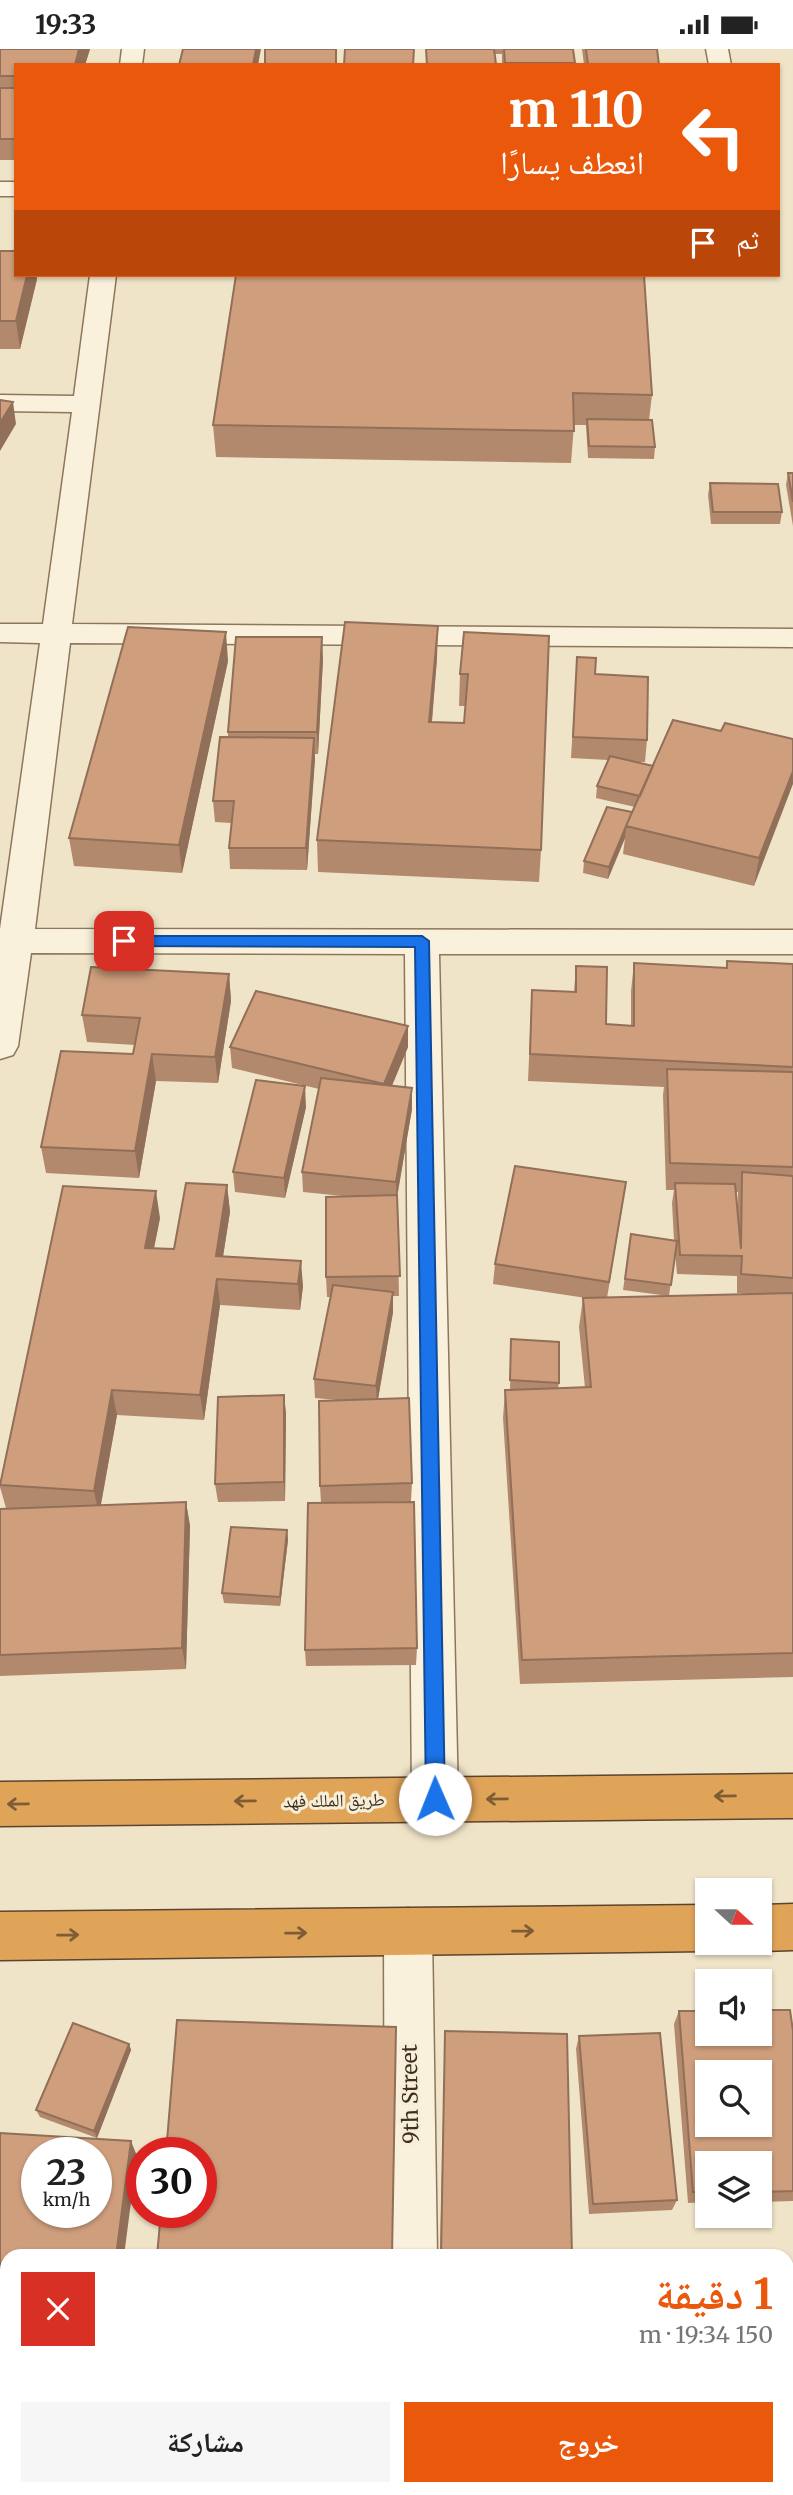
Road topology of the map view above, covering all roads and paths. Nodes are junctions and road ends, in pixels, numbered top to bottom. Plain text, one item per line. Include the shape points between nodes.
1 (103, 277) edge
2 (0, 403) edge
3 (86, 404) junction
4 (0, 633) edge
5 (56, 633) junction
6 (793, 638) edge
7 (8, 941) edge
8 (422, 941) junction
9 (793, 942) edge
10 (0, 1046) edge
11 (793, 1796) edge
12 (435, 1799) junction
13 (0, 1804) edge
14 (793, 1927) edge
15 (772, 1928) edge
16 (695, 1929) edge
17 (408, 1932) junction
18 (0, 1936) edge
19 (411, 2249) edge

1 - 3 street
2 - 3 street
3 - 5 street
4 - 5 street
5 - 6 street
5 - 7 street
7 - 8 street
7 - 10 street
8 - 9 street
8 - 12 street
11 -> 12 highway, طريق الملك فهد
12 -> 13 highway, طريق الملك فهد
14 - 15 highway
17 -> 16 highway
18 -> 17 highway
17 - 19 street, 9th Street

